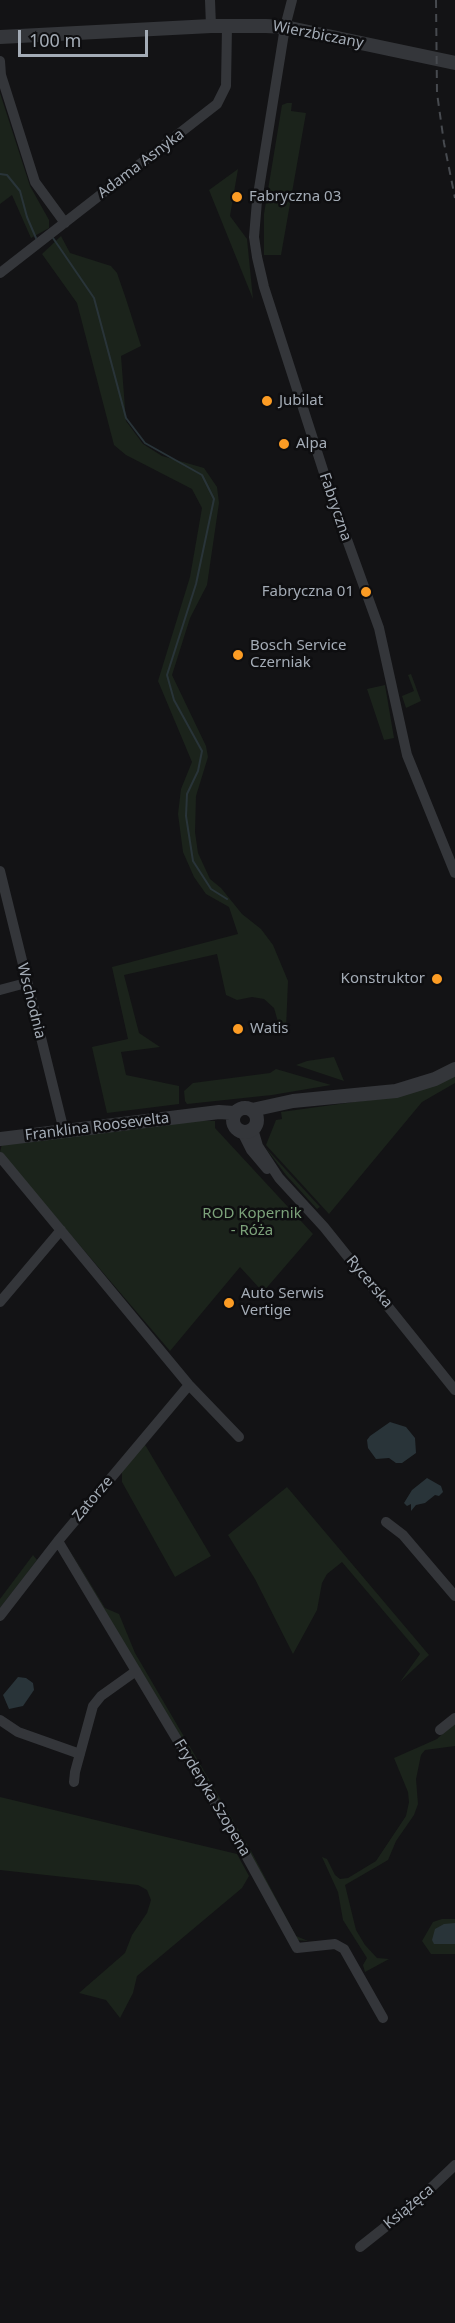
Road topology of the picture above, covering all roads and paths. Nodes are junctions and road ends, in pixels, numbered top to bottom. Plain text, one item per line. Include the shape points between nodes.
1 (210, 0) edge
2 (292, 0) edge
3 (211, 26) junction
4 (227, 26) junction
5 (285, 27) junction
6 (0, 37) edge
7 (0, 61) edge
8 (455, 63) edge
9 (65, 223) junction
10 (0, 273) edge
11 (0, 871) edge
12 (455, 873) edge
13 (27, 983) junction
14 (0, 990) edge
15 (455, 1069) edge
16 (246, 1122) junction
17 (64, 1131) junction
18 (0, 1139) edge
19 (0, 1157) edge
20 (61, 1230) junction
21 (0, 1302) edge
22 (189, 1384) junction
23 (455, 1390) edge
24 (239, 1437) dead end
25 (386, 1522) dead end
26 (58, 1541) junction
27 (455, 1596) edge
28 (0, 1616) edge
29 (136, 1671) junction
30 (455, 1718) edge
31 (0, 1720) edge
32 (440, 1730) dead end
33 (80, 1754) junction
34 (74, 1782) dead end
35 (383, 2018) dead end
36 (455, 2165) edge
37 (360, 2247) dead end

1 - 3 street
2 - 5 street, Fabryczna
3 - 4 street, Wierzbiczany
3 - 6 street, Wierzbiczany
4 - 5 street, Wierzbiczany
4 - 9 street, Adama Asnyka via 226,86 217,104
5 - 8 street, Wierzbiczany
5 - 12 street, Fabryczna via 257,201 257,257 329,490 379,628 407,755
7 - 9 street via 35,182
9 - 10 street, Adama Asnyka
11 - 13 street, Wschodnia
13 - 14 street
13 - 17 street, Wschodnia
15 - 16 street, Franklina Roosevelta via 396,1091 306,1102
16 - 17 street, Franklina Roosevelta via 194,1115
16 - 23 street, Rycerska via 256,1157 324,1227
17 - 18 street, Franklina Roosevelta
19 - 20 street
20 - 21 street
20 - 22 street
22 - 24 street
22 - 26 street, Zatorze
25 - 27 street via 403,1535
26 - 28 street, Zatorze
26 - 29 street, Fryderyka Szopena
29 - 33 street via 93,1706
29 - 35 street, Fryderyka Szopena via 297,1948 336,1944 344,1949
30 - 32 street
31 - 33 street via 18,1732
33 - 34 street
36 - 37 street, Książęca

